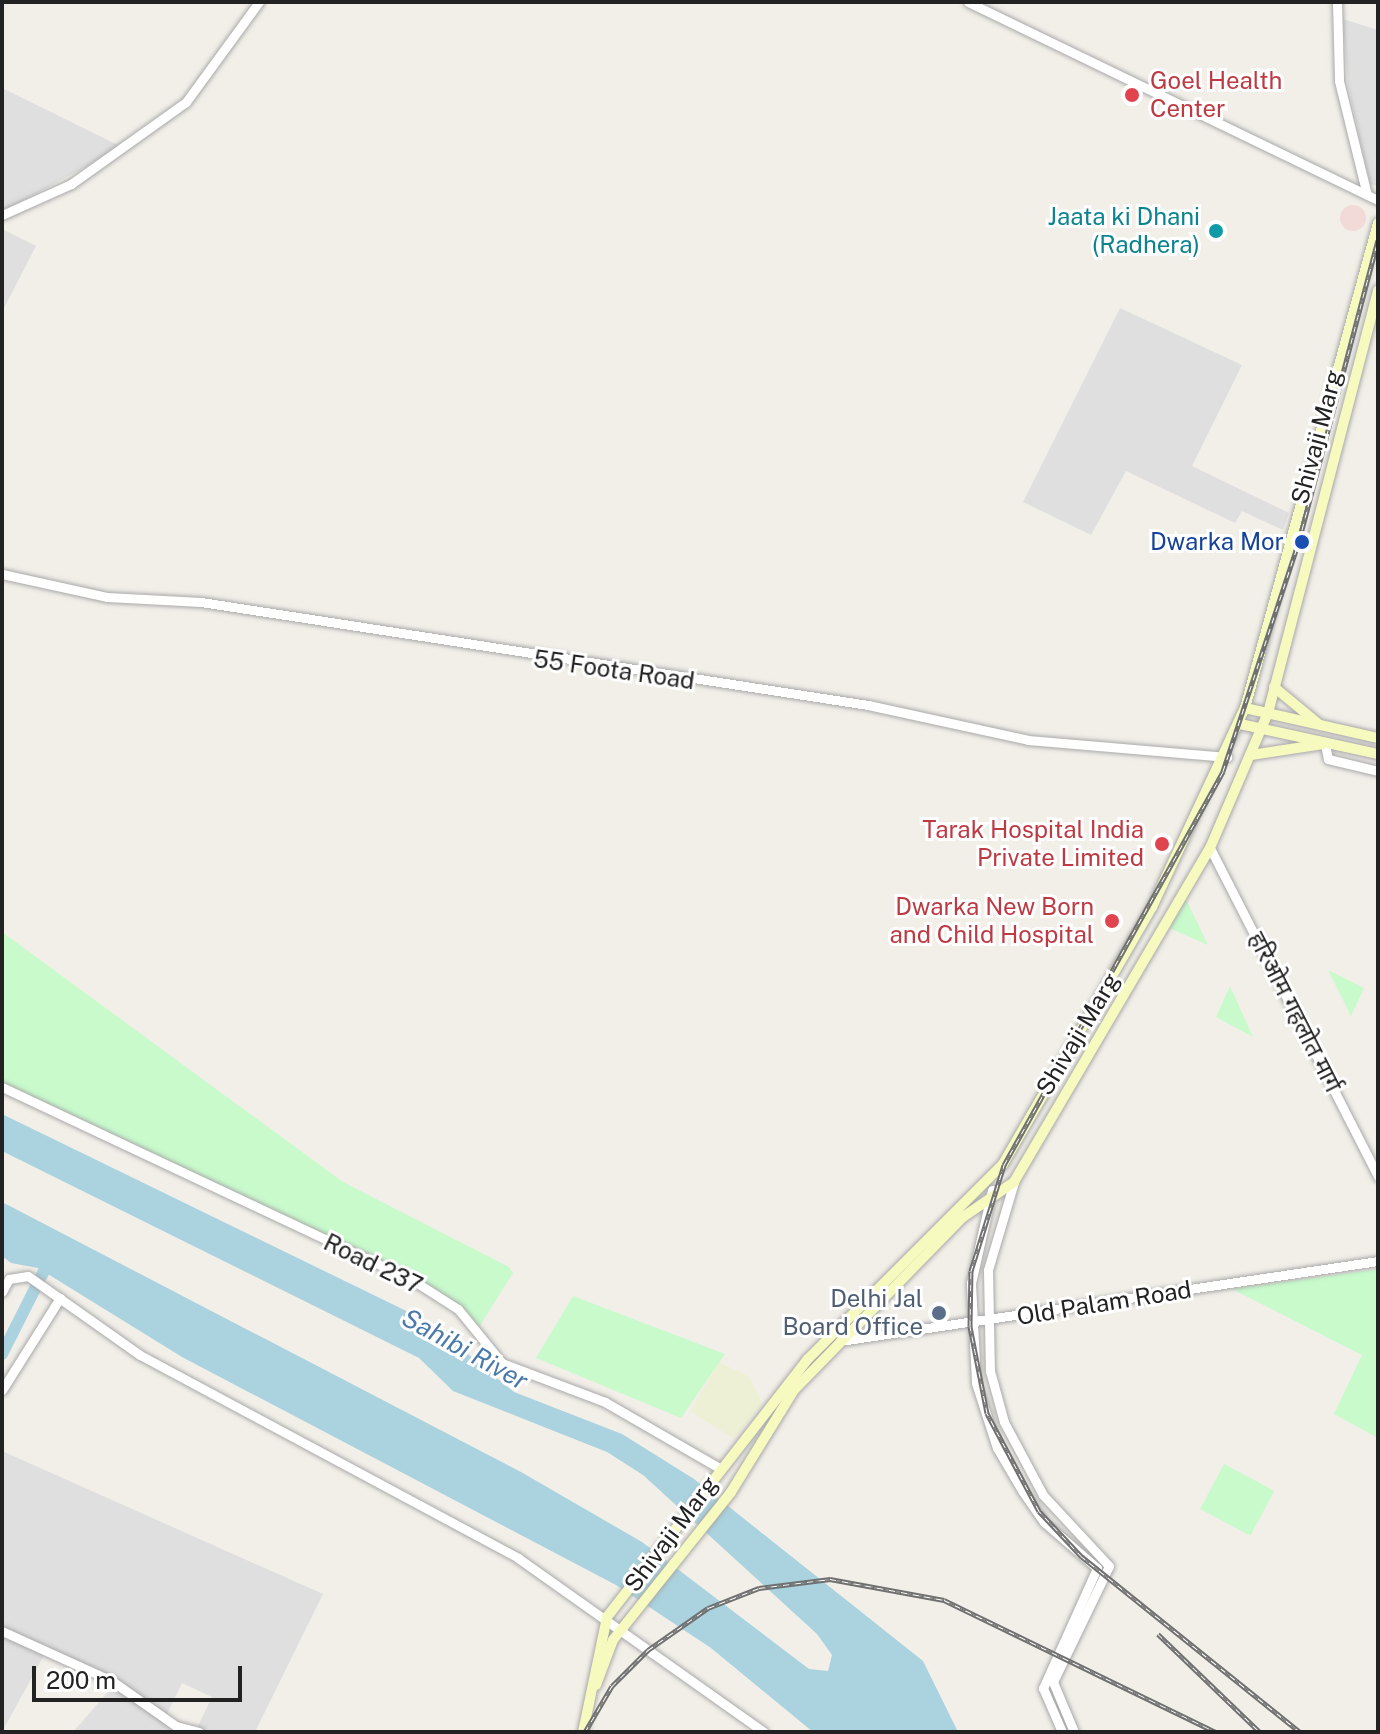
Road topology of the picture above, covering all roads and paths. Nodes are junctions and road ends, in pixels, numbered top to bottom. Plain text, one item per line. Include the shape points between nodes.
1 (259, 2) edge
2 (968, 2) edge
3 (1337, 2) edge
4 (1367, 195) junction
5 (1378, 200) edge
6 (2, 215) edge
7 (1378, 223) edge
8 (1364, 272) junction
9 (1378, 273) edge
10 (1377, 292) edge
11 (1357, 294) junction
12 (2, 574) edge
13 (1274, 687) junction
14 (1245, 708) junction
15 (1268, 713) junction
16 (1240, 724) junction
17 (1320, 725) junction
18 (1262, 729) junction
19 (1378, 738) edge
20 (1325, 744) junction
21 (1378, 754) edge
22 (1251, 755) junction
23 (1227, 757) junction
24 (1378, 771) edge
25 (1210, 848) junction
26 (2, 1087) edge
27 (1022, 1163) junction
28 (1003, 1164) junction
29 (1378, 1176) edge
30 (1014, 1182) junction
31 (992, 1190) junction
32 (1378, 1261) edge
33 (2, 1292) edge
34 (60, 1298) junction
35 (986, 1321) junction
36 (969, 1323) junction
37 (836, 1338) junction
38 (2, 1390) edge
39 (721, 1469) junction
40 (608, 1615) junction
41 (625, 1626) junction
42 (2, 1631) edge
43 (1073, 1633) junction
44 (199, 1732) edge
45 (583, 1732) edge
46 (590, 1732) edge
47 (764, 1732) edge
48 (1062, 1732) edge
49 (1074, 1732) edge

1 - 6 street via 186,102 83,176
2 - 4 street
3 - 4 street via 1339,81
4 - 5 street
7 - 8 main road, Shivaji Marg
8 - 9 main road
8 - 11 main road, Shivaji Marg
10 - 11 main road
10 - 13 main road, Shivaji Marg
11 - 14 main road, Shivaji Marg
12 - 23 street, 55 Foota Road via 107,597 201,602 868,705 1028,740
13 - 15 main road, Shivaji Marg
13 - 17 main road
14 - 15 main road
14 - 16 main road, Shivaji Marg
15 - 17 main road
15 - 18 main road, Shivaji Marg
16 - 18 main road
16 - 23 main road, Shivaji Marg
17 - 19 main road
18 - 20 main road
18 - 22 main road, Shivaji Marg
20 - 21 main road
20 - 22 main road
20 - 24 street via 1328,759
22 - 25 main road, Shivaji Marg
23 - 28 main road, Shivaji Marg via 1152,907
25 - 27 main road, Shivaji Marg
25 - 29 street, हरिओम गहलोत मार्ग
26 - 39 street, Road 237 via 414,1281 458,1309 502,1363 605,1402
27 - 28 main road
27 - 30 main road, Shivaji Marg
28 - 31 main road
28 - 37 main road, Shivaji Marg
30 - 31 main road, Shivaji Marg
30 - 35 street via 995,1232
31 - 36 street via 976,1242
31 - 37 main road, Shivaji Marg
32 - 35 street, Old Palam Road
33 - 34 street via 9,1279 28,1276
34 - 38 street
34 - 40 street via 140,1355 518,1558
35 - 36 street, Old Palam Road
35 - 43 street via 1004,1422 1043,1495 1109,1566
36 - 37 street, Old Palam Road
36 - 43 street via 976,1383 997,1448 1044,1522 1097,1568
37 - 39 main road, Shivaji Marg
37 - 41 main road, Shivaji Marg via 763,1431 731,1492
39 - 40 main road, Shivaji Marg
40 - 41 street
40 - 45 main road, Shivaji Marg
41 - 46 main road, Shivaji Marg via 599,1673
41 - 47 street
42 - 44 street via 112,1681 176,1726
43 - 48 street via 1043,1688
43 - 49 street via 1052,1687

